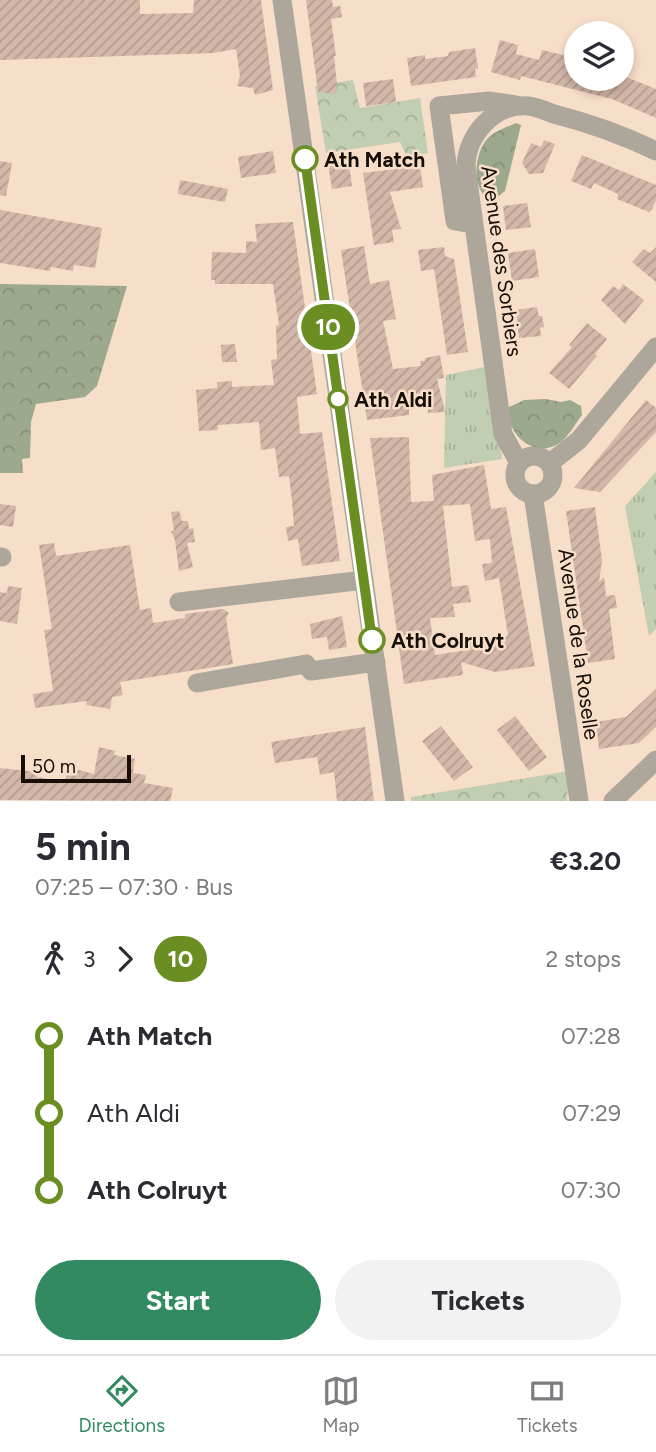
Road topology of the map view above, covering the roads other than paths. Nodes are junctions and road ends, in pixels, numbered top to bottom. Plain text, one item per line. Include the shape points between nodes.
1 (282, 0) edge
2 (527, 106) junction
3 (656, 151) edge
4 (473, 224) junction
5 (656, 347) edge
6 (519, 463) junction
7 (550, 463) junction
8 (533, 495) junction
9 (364, 580) junction
10 (179, 602) dead end
11 (376, 662) junction
12 (197, 683) dead end
13 (656, 760) edge
14 (395, 801) edge
15 (579, 801) edge
16 (613, 801) edge

1 - 9 street
2 - 3 street via 581,121
2 - 4 street, Avenue des Sorbiers via 499,113 477,130 470,142 466,167
2 - 4 street via 489,101 439,106 455,221
4 - 6 street, Avenue des Sorbiers via 503,434
5 - 7 street via 579,440
6 - 7 street via 533,456
6 - 8 street, Avenue de la Roselle via 515,480
7 - 8 street via 551,481
8 - 15 street, Avenue de la Roselle
9 - 10 street
9 - 11 street
11 - 12 street via 312,671 306,664
11 - 14 street
13 - 16 street

